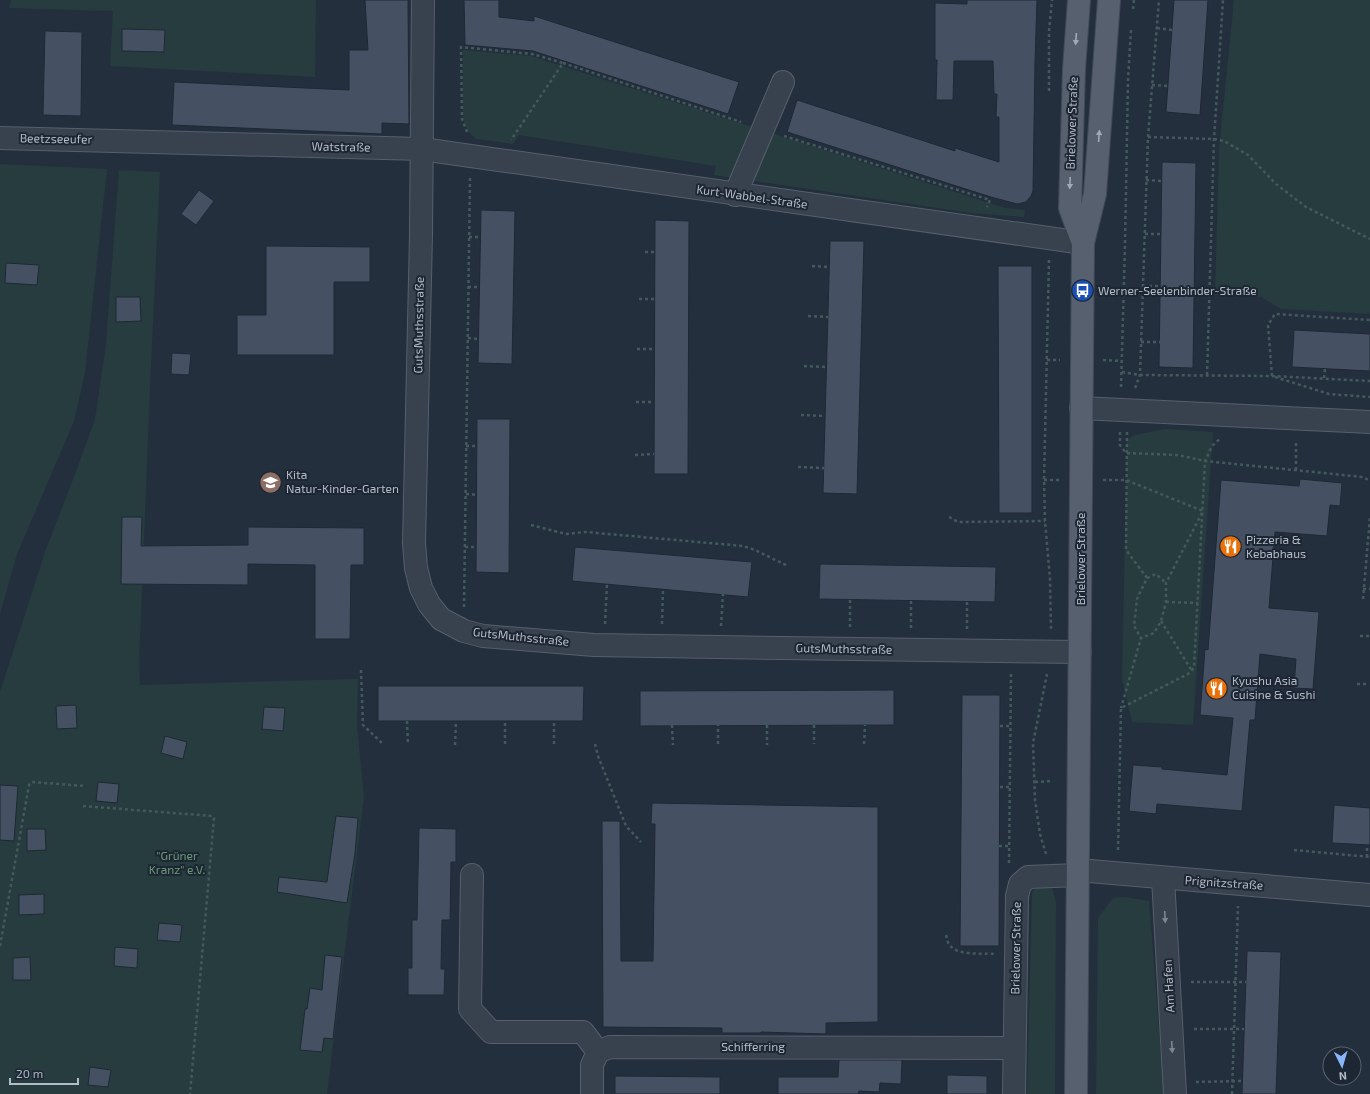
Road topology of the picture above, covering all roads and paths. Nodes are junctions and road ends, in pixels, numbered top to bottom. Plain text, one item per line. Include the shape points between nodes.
1 (423, 0) edge
2 (1079, 0) edge
3 (1109, 0) edge
4 (1134, 0) edge
5 (1159, 0) edge
6 (1223, 0) edge
7 (1133, 12) dead end
8 (1132, 27) dead end
9 (1157, 28) junction
10 (1172, 30) dead end
11 (564, 63) junction
12 (783, 82) dead end
13 (1152, 85) junction
14 (1168, 86) dead end
15 (762, 129) junction
16 (1148, 137) junction
17 (0, 138) edge
18 (510, 140) dead end
19 (1214, 140) junction
20 (112, 141) joint
21 (422, 149) junction
22 (470, 156) junction
23 (1146, 180) junction
24 (1162, 181) dead end
25 (735, 195) junction
26 (980, 228) junction
27 (1145, 234) junction
28 (1161, 234) dead end
29 (469, 237) junction
30 (480, 237) dead end
31 (1370, 239) edge
32 (1083, 243) junction
33 (645, 252) dead end
34 (655, 252) dead end
35 (812, 266) dead end
36 (829, 267) dead end
37 (1143, 286) junction
38 (1160, 286) dead end
39 (468, 287) junction
40 (479, 287) dead end
41 (639, 299) dead end
42 (655, 300) dead end
43 (808, 316) dead end
44 (828, 317) dead end
45 (1370, 320) edge
46 (468, 338) junction
47 (478, 339) dead end
48 (1141, 342) junction
49 (1160, 342) dead end
50 (637, 349) dead end
51 (654, 349) dead end
52 (804, 366) dead end
53 (827, 367) dead end
54 (1325, 368) dead end
55 (1122, 372) junction
56 (1140, 375) junction
57 (1207, 376) junction
58 (1272, 376) junction
59 (1324, 378) junction
60 (1370, 381) edge
61 (1370, 397) edge
62 (636, 402) dead end
63 (654, 402) dead end
64 (1081, 408) junction
65 (1120, 410) junction
66 (801, 415) dead end
67 (825, 416) dead end
68 (1370, 422) edge
69 (1221, 438) dead end
70 (1296, 442) dead end
71 (466, 446) junction
72 (477, 446) dead end
73 (654, 454) dead end
74 (635, 455) dead end
75 (1205, 461) junction
76 (798, 467) dead end
77 (824, 468) dead end
78 (1296, 470) junction
79 (1081, 480) junction
80 (1126, 480) junction
81 (1370, 481) edge
82 (466, 494) junction
83 (477, 495) dead end
84 (1203, 511) junction
85 (949, 517) dead end
86 (1370, 517) edge
87 (1045, 521) junction
88 (531, 525) dead end
89 (1369, 539) edge
90 (465, 547) junction
91 (476, 548) dead end
92 (788, 566) dead end
93 (1146, 578) junction
94 (1166, 583) junction
95 (607, 584) dead end
96 (663, 589) dead end
97 (1363, 589) junction
98 (1370, 589) edge
99 (723, 594) dead end
100 (1362, 599) dead end
101 (1166, 602) junction
102 (1198, 603) junction
103 (1161, 621) junction
104 (464, 631) junction
105 (1360, 636) dead end
106 (1370, 636) edge
107 (1141, 638) junction
108 (604, 645) junction
109 (661, 646) junction
110 (720, 647) junction
111 (1011, 651) junction
112 (1051, 652) junction
113 (1080, 652) junction
114 (362, 670) dead end
115 (1192, 671) junction
116 (1357, 684) dead end
117 (1369, 684) edge
118 (1120, 708) junction
119 (407, 721) dead end
120 (456, 721) dead end
121 (505, 721) dead end
122 (554, 721) dead end
123 (672, 725) dead end
124 (718, 725) dead end
125 (767, 725) dead end
126 (814, 725) dead end
127 (865, 725) dead end
128 (1000, 726) dead end
129 (1010, 726) junction
130 (505, 744) dead end
131 (554, 744) dead end
132 (595, 744) dead end
133 (718, 744) dead end
134 (814, 744) dead end
135 (864, 744) dead end
136 (384, 745) dead end
137 (408, 745) dead end
138 (455, 745) dead end
139 (672, 745) dead end
140 (768, 745) dead end
141 (1052, 781) dead end
142 (1035, 782) junction
143 (85, 786) dead end
144 (1000, 787) dead end
145 (1010, 787) junction
146 (83, 806) dead end
147 (641, 842) dead end
148 (1367, 845) dead end
149 (999, 846) dead end
150 (1009, 846) junction
151 (1294, 850) dead end
152 (1368, 857) edge
153 (1078, 873) junction
154 (1117, 874) junction
155 (472, 875) dead end
156 (1052, 876) junction
157 (1163, 878) junction
158 (1020, 884) junction
159 (1239, 884) junction
160 (1370, 894) edge
161 (946, 935) dead end
162 (0, 946) edge
163 (1016, 954) junction
164 (1236, 981) junction
165 (1169, 982) junction
166 (1246, 982) dead end
167 (1171, 1029) junction
168 (1234, 1029) junction
169 (1244, 1029) dead end
170 (1014, 1048) junction
171 (598, 1052) junction
172 (1232, 1081) junction
173 (1242, 1081) dead end
174 (1174, 1088) edge
175 (190, 1094) edge
176 (592, 1094) edge
177 (1014, 1094) edge
178 (1076, 1094) edge
179 (1232, 1094) edge

1 - 21 street
2 -> 32 main road, Brielower Straße via 1074,69 1070,208
32 -> 3 main road, Brielower Straße via 1095,194
4 - 7 path
5 - 9 path
6 - 19 path
8 - 55 path via 1128,80
9 - 10 path
9 - 13 path
11 - 15 path
11 - 18 path
11 - 22 path via 532,54 461,47 462,119 466,130 477,142
12 - 15 street
13 - 14 path
13 - 16 path
15 - 25 street
15 - 26 path via 990,200
16 - 19 path
16 - 23 path
17 - 20 street, Beetzseeufer
19 - 31 path via 1224,141 1248,155 1276,184 1306,207
19 - 57 path
20 - 21 street, Watstraße
21 - 22 street, Kurt-Wabbel-Straße
21 - 104 street, GutsMuthsstraße via 414,543 416,568 421,588 429,604 441,619
22 - 25 street, Kurt-Wabbel-Straße
22 - 29 path
23 - 24 path
23 - 27 path
25 - 26 street, Kurt-Wabbel-Straße
26 - 32 street, Kurt-Wabbel-Straße
27 - 28 path
27 - 37 path
29 - 30 path
29 - 39 path
32 - 64 main road, Brielower Straße
33 - 34 path
35 - 36 path
37 - 38 path
37 - 48 path
39 - 40 path
39 - 46 path
41 - 42 path
43 - 44 path
45 - 58 path via 1275,314 1268,325
46 - 47 path
46 - 71 path
48 - 49 path
48 - 56 path
50 - 51 path
52 - 53 path
54 - 59 path
55 - 56 path
55 - 65 path
56 - 57 path
57 - 58 path
58 - 59 path
58 - 61 path via 1329,394
59 - 60 path
62 - 63 path
64 - 65 street
64 - 79 main road, Brielower Straße
65 - 68 street
65 - 75 path via 1120,445 1126,453 1178,455
66 - 67 path
69 - 75 path via 1212,446
70 - 78 path
71 - 72 path
71 - 82 path
73 - 74 path
75 - 78 path
75 - 84 path
76 - 77 path
78 - 81 path via 1363,477
79 - 80 path
79 - 87 path via 1044,480
79 - 113 main road, Brielower Straße
80 - 84 path
80 - 93 path via 1126,550
82 - 83 path
82 - 90 path
84 - 94 path
84 - 102 path
85 - 87 path via 958,522
86 - 89 path
87 - 112 path via 1050,579
88 - 92 path via 566,534 586,532 743,546
89 - 97 path
90 - 91 path
90 - 104 path
93 - 94 path via 1156,574
93 - 107 path via 1137,599 1134,626
94 - 101 path
95 - 108 path
96 - 109 path
97 - 98 path
97 - 100 path
99 - 110 path
101 - 102 path
101 - 103 path
102 - 115 path
103 - 107 path via 1154,632
103 - 115 path
104 - 108 street, GutsMuthsstraße via 483,636
105 - 106 path
107 - 118 path
108 - 109 street, GutsMuthsstraße
109 - 110 street, GutsMuthsstraße
110 - 111 street, GutsMuthsstraße
111 - 112 street, GutsMuthsstraße
111 - 129 path
112 - 113 street, GutsMuthsstraße
112 - 142 path via 1034,743
113 - 153 main road, Brielower Straße
114 - 136 path via 363,725
115 - 118 path
116 - 117 path
118 - 154 path
119 - 137 path
120 - 138 path
121 - 130 path
122 - 131 path
123 - 139 path
124 - 133 path
125 - 140 path
126 - 134 path
127 - 135 path
128 - 129 path
129 - 145 path
132 - 147 path via 626,826
141 - 142 path
142 - 156 path via 1040,834
143 - 162 path via 32,782 28,785
144 - 145 path
145 - 150 path
146 - 175 path via 214,818
148 - 152 path
149 - 150 path
150 - 158 path via 1009,873
151 - 152 path
153 - 154 street, Prignitzstraße
153 - 156 street, Brielower Straße
153 - 178 main road, Brielower Straße
154 - 157 street, Prignitzstraße
155 - 171 street via 470,1009 491,1032 583,1032
156 - 158 street, Brielower Straße via 1028,878
157 - 159 street, Prignitzstraße
157 -> 165 street, Am Hafen
158 - 163 street, Brielower Straße via 1017,896
159 - 160 street, Prignitzstraße
159 - 164 path
161 - 163 path via 949,946 956,951
163 - 170 street, Brielower Straße
164 - 165 path
164 - 166 path
164 - 168 path
165 - 167 street, Am Hafen
167 - 168 path
167 -> 174 street, Am Hafen
168 - 169 path
168 - 172 path
170 - 171 street, Schifferring via 610,1047
170 - 177 street, Brielower Straße
171 - 176 street via 592,1065
172 - 173 path
172 - 174 path
172 - 179 path

